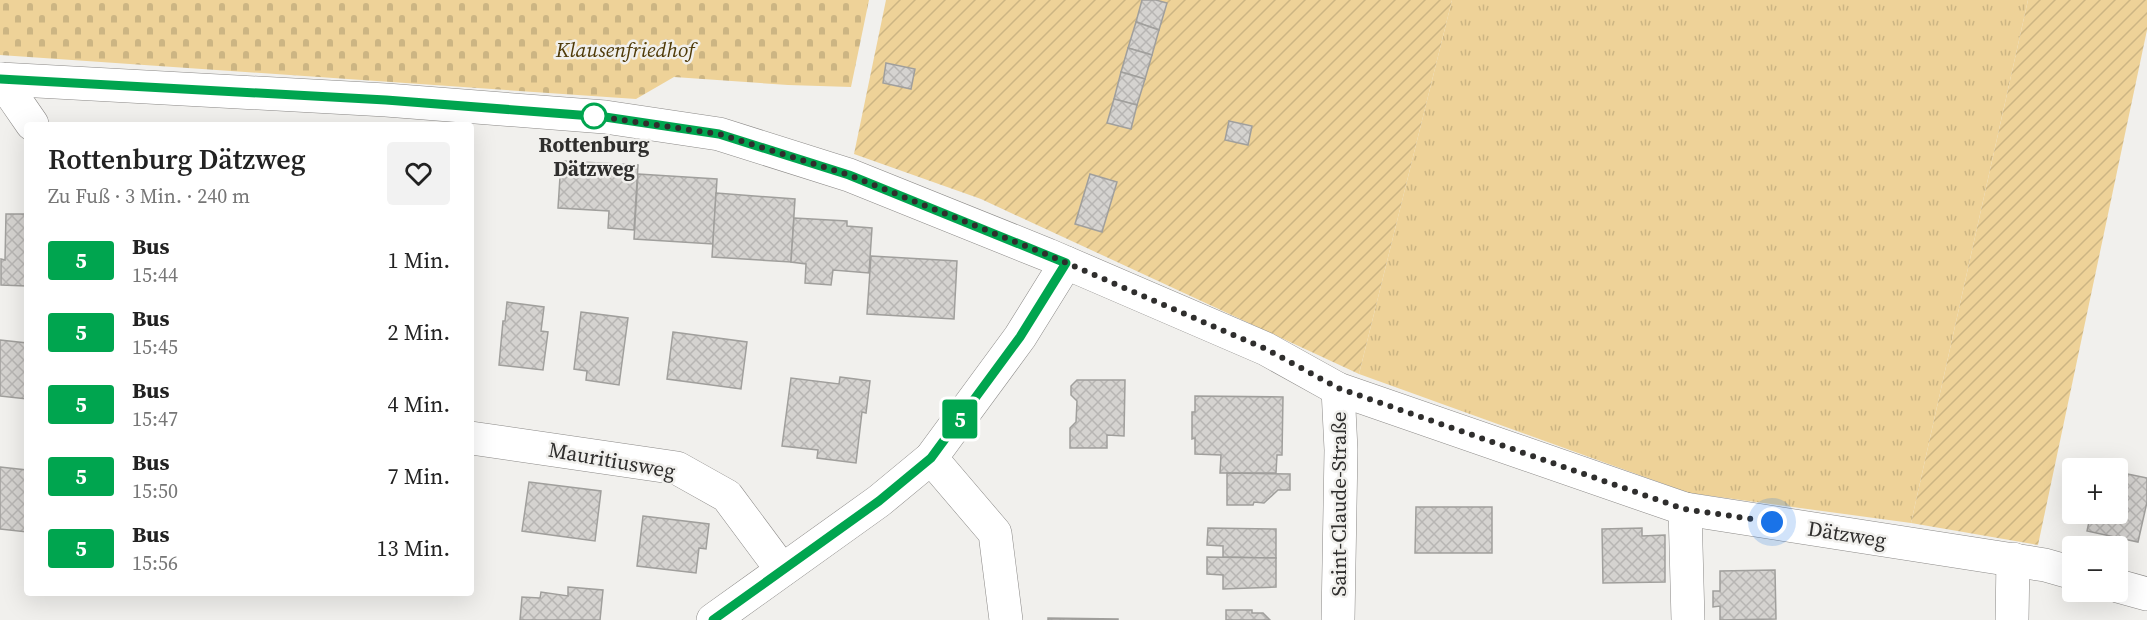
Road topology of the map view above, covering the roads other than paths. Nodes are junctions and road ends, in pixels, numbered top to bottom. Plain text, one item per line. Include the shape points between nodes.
1 (0, 79) edge
2 (31, 122) edge
3 (1066, 263) junction
4 (1338, 388) junction
5 (474, 438) edge
6 (931, 458) junction
7 (1684, 509) junction
8 (2013, 560) junction
9 (782, 570) junction
10 (2062, 570) edge
11 (2128, 589) edge
12 (2147, 594) edge
13 (712, 620) edge
14 (1006, 620) edge
15 (1338, 620) edge
16 (1688, 620) edge
17 (2012, 620) edge

1 - 2 street, Dätzweg
1 - 3 street, Dätzweg via 573,114 719,134 849,175
3 - 4 street, Dätzweg via 1266,349
3 - 6 street via 1020,337
4 - 7 street, Dätzweg
4 - 15 street, Saint-Claude-Straße
5 - 9 street, Mauritiusweg via 677,468 727,496
6 - 9 street via 879,501
6 - 14 street via 995,533
7 - 8 street, Dätzweg
7 - 16 street
8 - 10 street, Dätzweg
8 - 17 street
9 - 13 street
11 - 12 street

